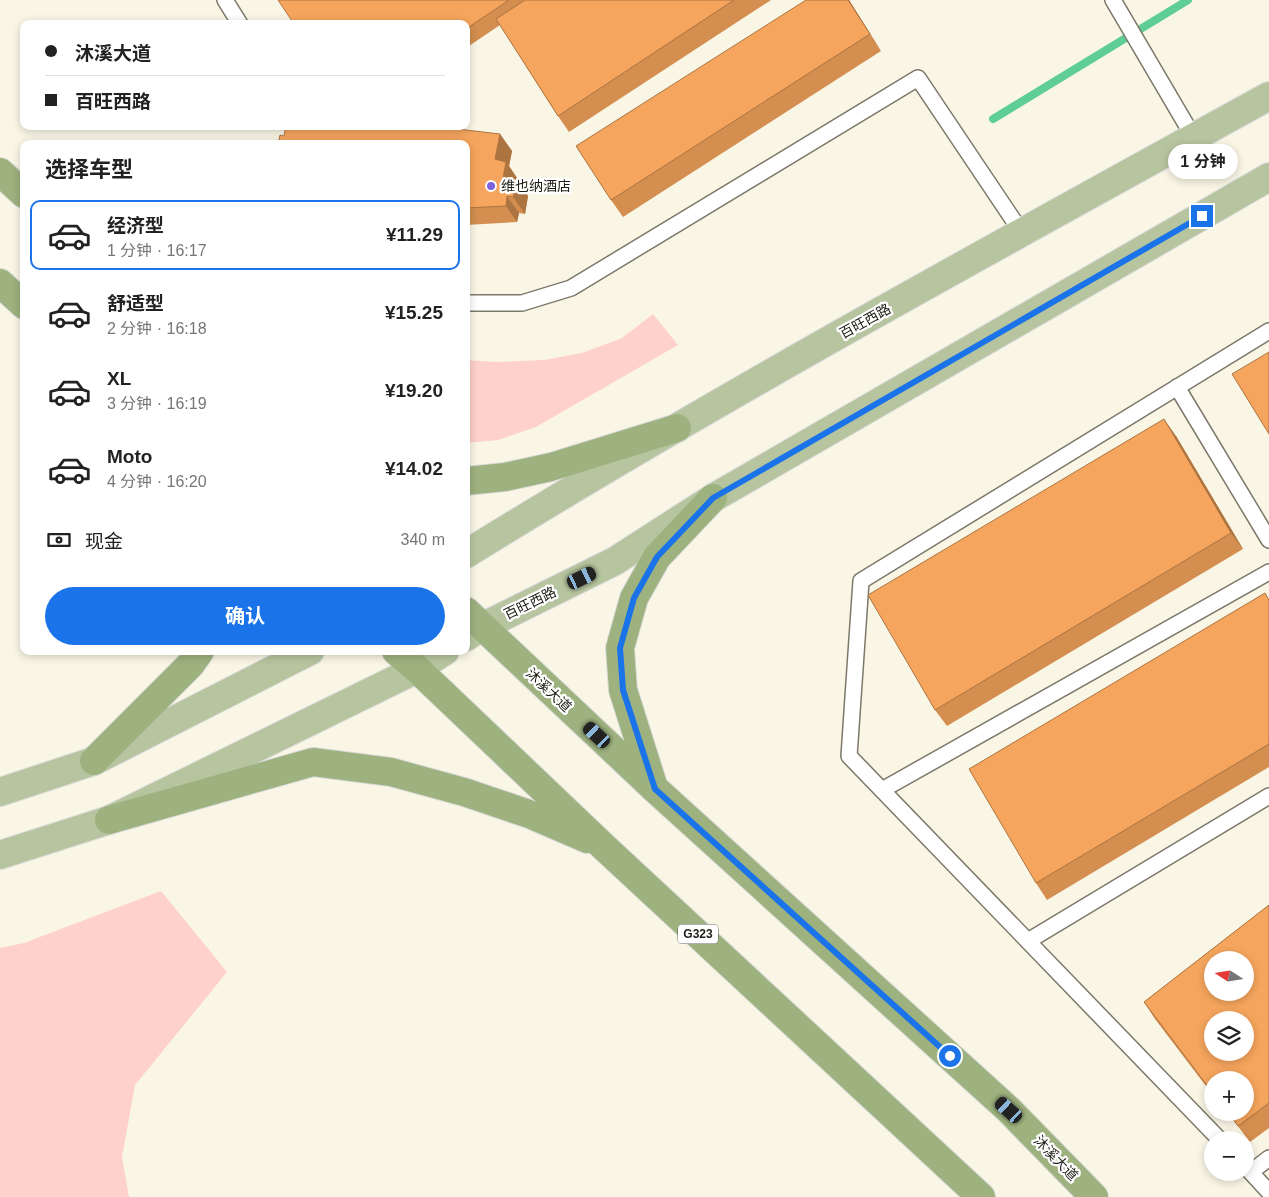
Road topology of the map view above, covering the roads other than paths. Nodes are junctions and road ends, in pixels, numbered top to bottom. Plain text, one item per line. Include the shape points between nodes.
1 (225, 0) edge
2 (1114, 2) edge
3 (238, 20) edge
4 (1269, 96) edge
5 (1194, 138) junction
6 (0, 172) edge
7 (1269, 177) edge
8 (20, 190) edge
9 (1022, 233) junction
10 (0, 283) edge
11 (20, 301) edge
12 (470, 303) edge
13 (1269, 331) edge
14 (1177, 387) junction
15 (677, 428) junction
16 (470, 480) edge
17 (713, 498) junction
18 (1269, 540) edge
19 (470, 552) edge
20 (1269, 572) edge
21 (471, 625) edge
22 (197, 655) edge
23 (302, 655) edge
24 (401, 655) edge
25 (438, 655) edge
26 (417, 669) junction
27 (94, 761) junction
28 (655, 789) junction
29 (882, 790) junction
30 (0, 792) edge
31 (1269, 796) edge
32 (109, 820) junction
33 (605, 848) junction
34 (0, 855) edge
35 (1028, 941) junction
36 (1211, 1131) edge
37 (1269, 1158) edge
38 (1254, 1166) edge
39 (1254, 1177) edge
40 (1268, 1195) edge
41 (981, 1197) edge
42 (1094, 1197) edge

1 - 3 lane
2 - 5 lane
4 - 5 main road, 百旺西路
5 - 9 main road, 百旺西路
6 - 8 highway
7 - 17 main road, 百旺西路
9 - 12 lane via 918,78 571,288 522,303
9 - 15 main road, 百旺西路
10 - 11 highway
13 - 14 lane
14 - 18 lane
14 - 29 lane via 861,581 849,756
15 - 16 highway via 551,467 505,477
15 - 19 main road, 百旺西路
17 - 21 main road, 百旺西路 via 615,561
17 - 28 highway via 657,557 634,598 620,648 623,690
20 - 29 lane
21 - 28 highway, 沐溪大道
22 - 27 highway
23 - 27 main road
24 - 26 highway, G323
25 - 26 main road
26 - 32 main road
26 - 33 highway, G323
27 - 30 main road
28 - 42 highway, 沐溪大道 via 1009,1110
29 - 35 lane
31 - 35 lane
32 - 33 highway via 313,762 391,772 464,792 529,814
32 - 34 main road
33 - 41 highway, G323
35 - 36 lane
37 - 38 lane
39 - 40 lane

